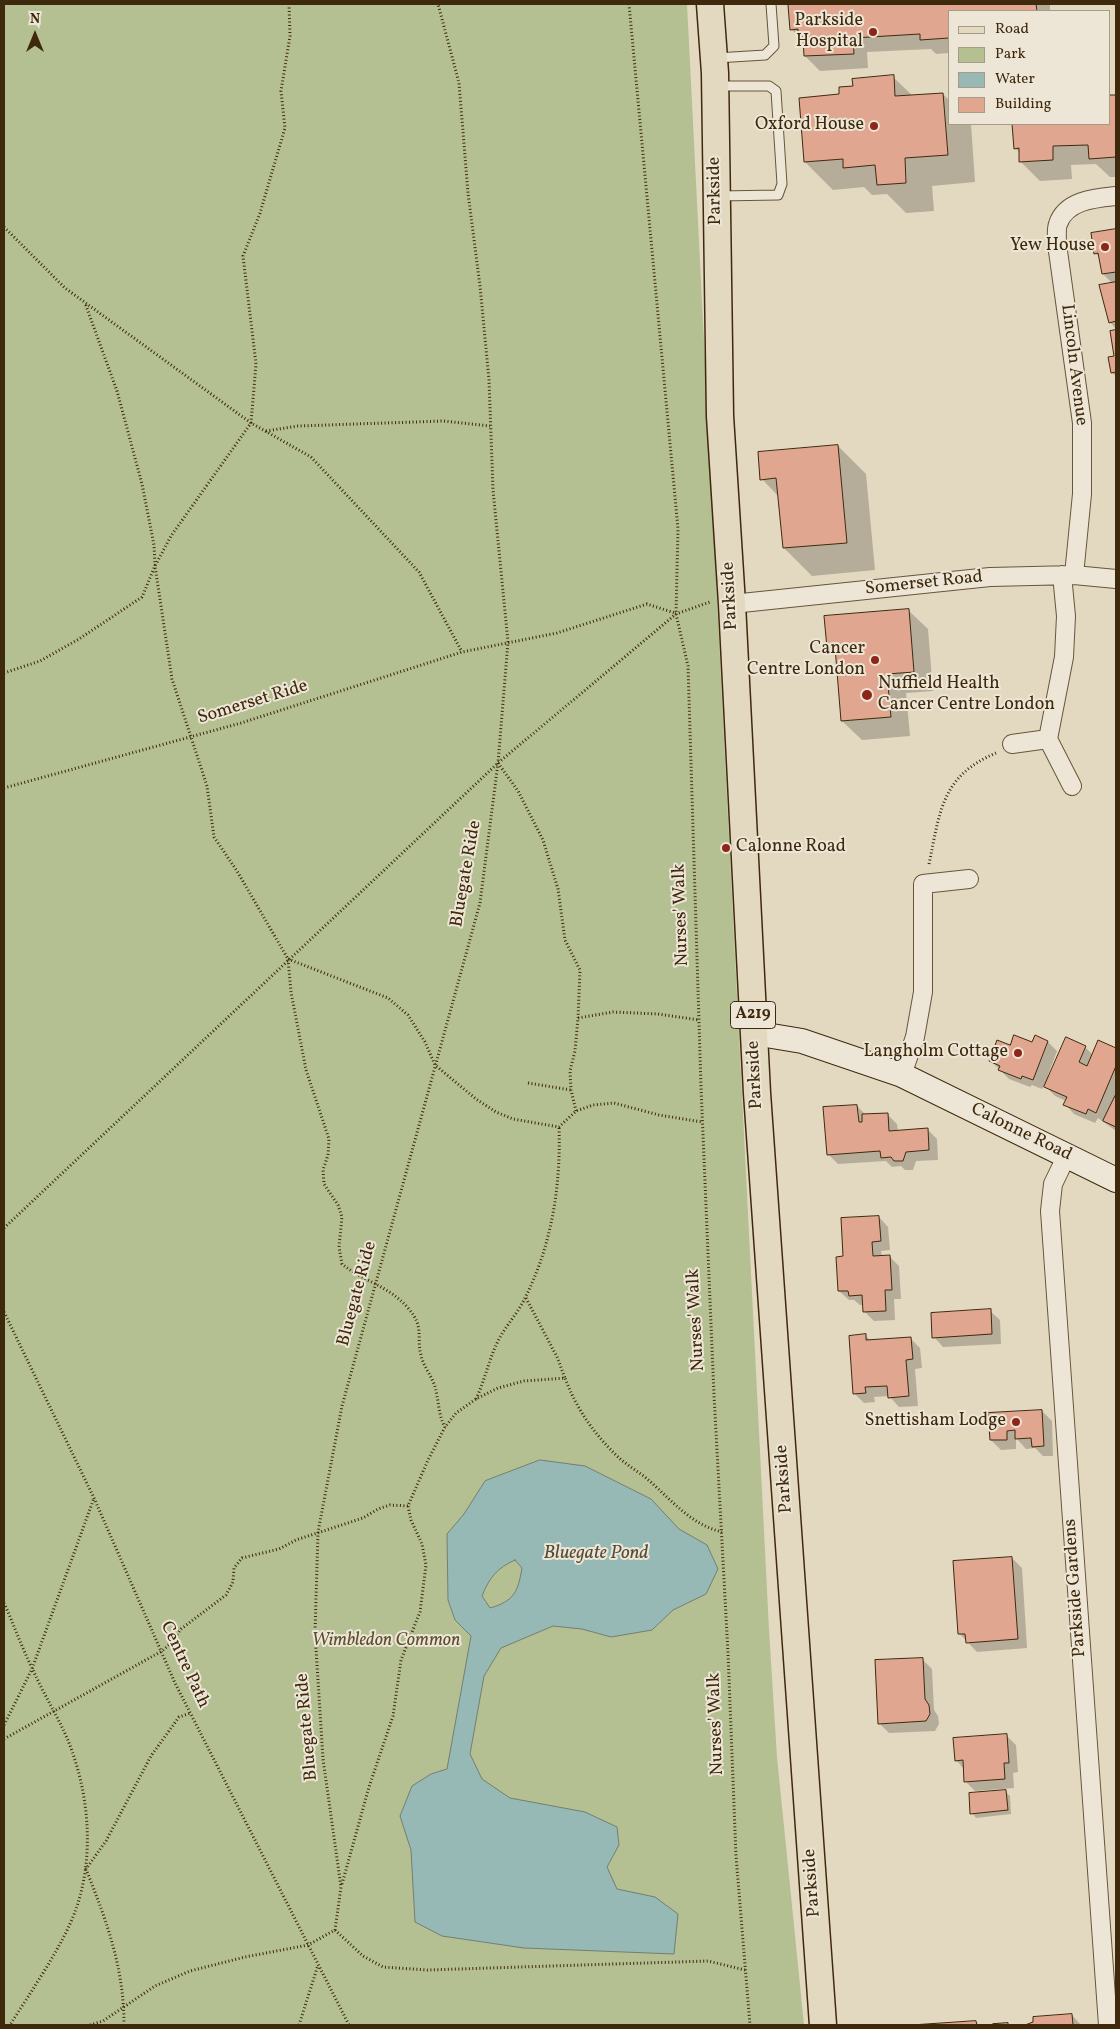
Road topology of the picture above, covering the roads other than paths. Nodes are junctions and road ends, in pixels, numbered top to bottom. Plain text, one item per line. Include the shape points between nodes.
1 (710, 4) edge
2 (771, 4) edge
3 (714, 58) junction
4 (715, 86) junction
5 (716, 196) junction
6 (1116, 196) edge
7 (1068, 575) junction
8 (1116, 579) edge
9 (732, 599) junction
10 (1048, 739) junction
11 (1012, 744) road end
12 (1072, 786) dead end
13 (969, 879) dead end
14 (754, 1033) junction
15 (902, 1075) junction
16 (1067, 1155) junction
17 (1116, 1180) edge
18 (823, 2025) edge
19 (1108, 2025) edge

1 - 3 main road, Parkside / A219
2 - 3 lane via 774,46 765,55
3 - 4 main road, Parkside / A219
4 - 5 main road, Parkside / A219
4 - 5 lane via 769,86 776,91 782,184 778,195
5 - 9 main road, Parkside / A219 via 720,416
6 - 7 street, Lincoln Avenue via 1086,199 1068,210 1058,223 1056,244 1082,423 1082,494
7 - 8 street, Somerset Road
7 - 9 street, Somerset Road via 990,577
7 - 10 street, Lincoln Avenue via 1064,657
9 - 14 main road, Parkside / A219
10 - 11 street
10 - 12 street
13 - 15 street via 923,884 923,992 915,1037
14 - 15 street, Calonne Road via 802,1042
14 - 18 main road, Parkside / A219
15 - 16 street, Calonne Road
16 - 17 street, Calonne Road
16 - 19 street, Parkside Gardens via 1053,1184 1050,1211

